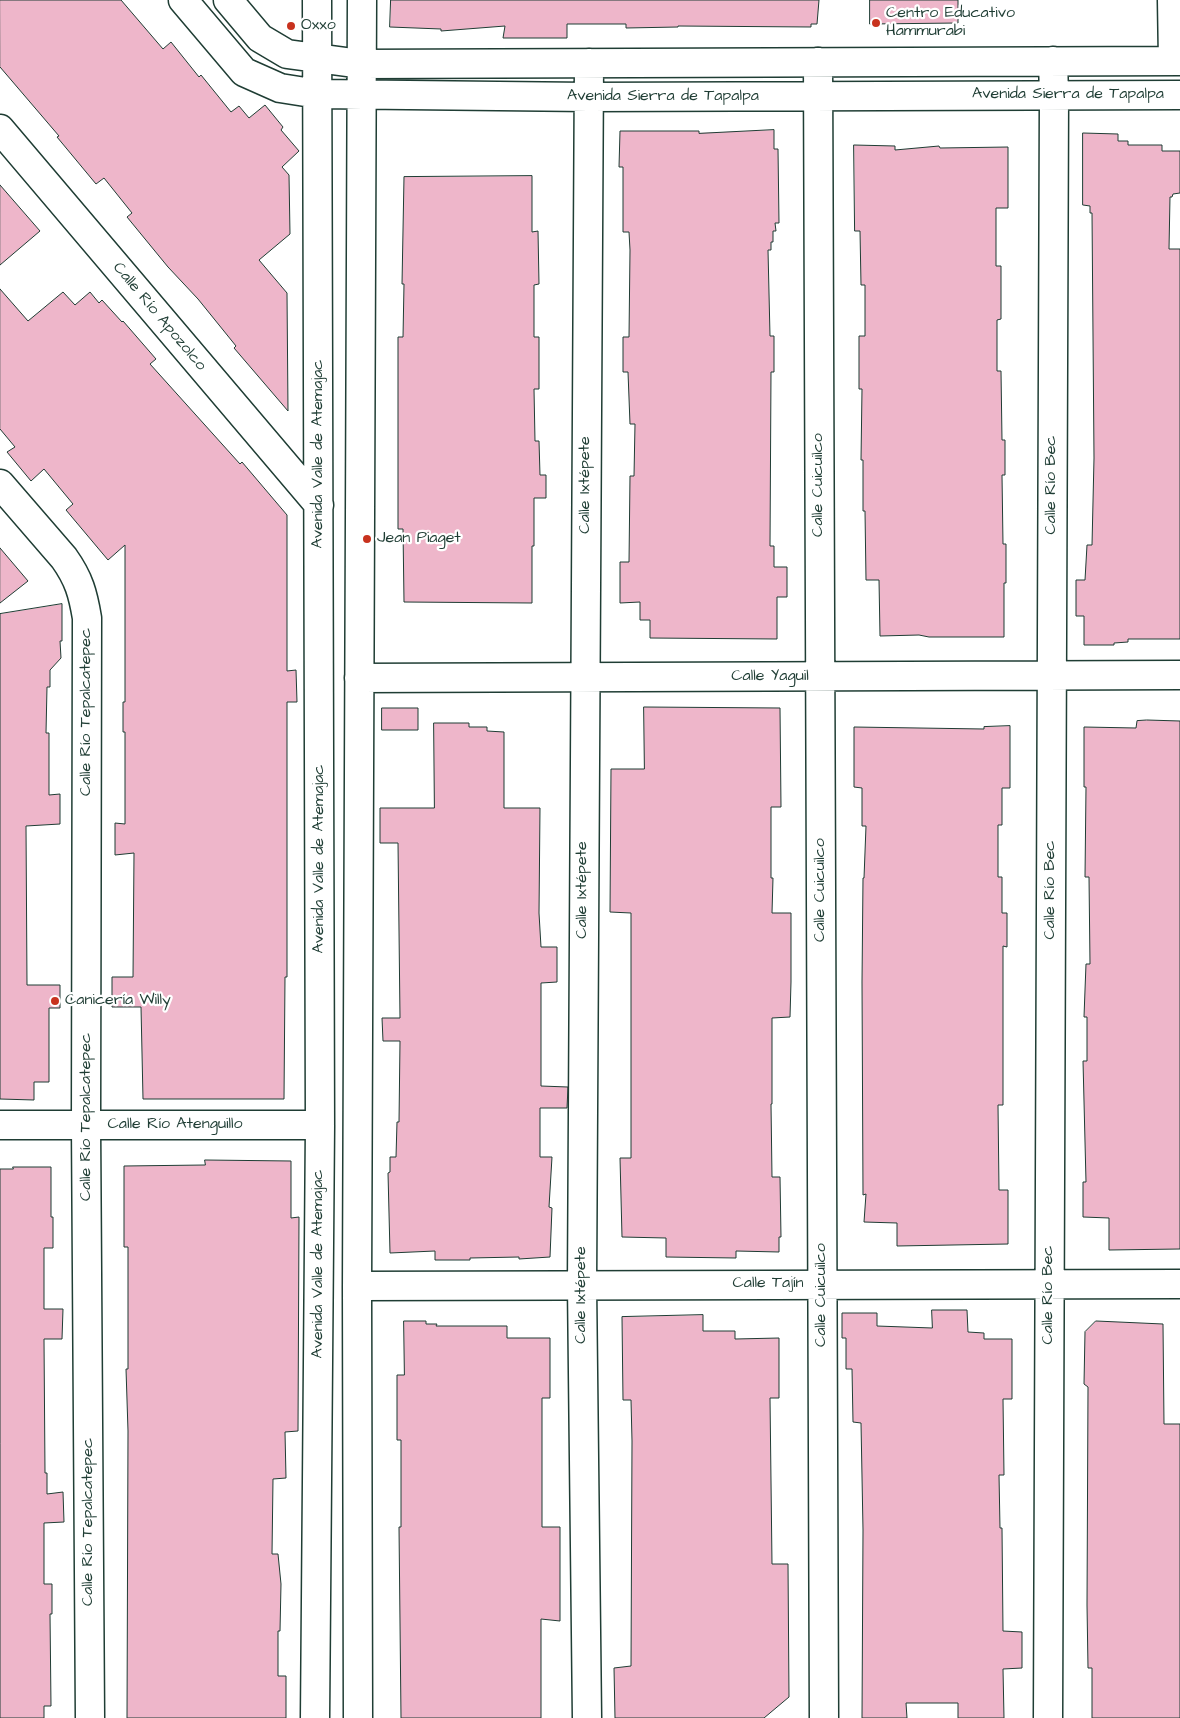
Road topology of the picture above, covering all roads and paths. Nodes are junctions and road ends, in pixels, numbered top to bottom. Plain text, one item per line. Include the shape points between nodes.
1 (183, 0) edge
2 (228, 0) edge
3 (317, 0) edge
4 (362, 0) edge
5 (1172, 0) edge
6 (318, 59) junction
7 (1053, 61) junction
8 (1176, 61) edge
9 (818, 62) junction
10 (589, 63) junction
11 (362, 64) junction
12 (318, 94) junction
13 (362, 95) junction
14 (1054, 95) junction
15 (1180, 95) edge
16 (818, 96) junction
17 (588, 97) junction
18 (0, 129) edge
19 (0, 484) edge
20 (319, 505) junction
21 (1180, 675) edge
22 (1052, 676) junction
23 (820, 677) junction
24 (360, 678) junction
25 (584, 678) junction
26 (0, 1125) edge
27 (86, 1125) junction
28 (320, 1125) junction
29 (822, 1284) junction
30 (1049, 1284) junction
31 (1180, 1284) edge
32 (582, 1285) junction
33 (357, 1286) junction
34 (90, 1718) edge
35 (315, 1718) edge
36 (358, 1718) edge
37 (587, 1718) edge
38 (824, 1718) edge
39 (1048, 1718) edge

1 - 12 street, Avenida Sierra de Tapalpa via 244,72 280,88
2 - 6 street, Avenida Sierra de Tapalpa via 260,38 287,54
3 - 6 street, Avenida Valle de Atemajac
4 - 11 street
5 - 8 street
6 - 11 street, Avenida Sierra de Tapalpa
6 - 12 street, Avenida Valle de Atemajac
7 - 8 street, Avenida Sierra de Tapalpa
7 - 9 street, Avenida Sierra de Tapalpa
7 - 14 street, Calle Río Bec
9 - 10 street, Avenida Sierra de Tapalpa
9 - 16 street, Calle Cuicuilco
10 - 11 street, Avenida Sierra de Tapalpa
10 - 17 street, Calle Ixtépete
11 - 13 street
12 - 13 street, Avenida Sierra de Tapalpa
12 - 20 street, Avenida Valle de Atemajac
13 - 17 street, Avenida Sierra de Tapalpa
13 - 24 street
14 - 15 street, Avenida Sierra de Tapalpa
14 - 16 street, Avenida Sierra de Tapalpa
14 - 22 street, Calle Río Bec
16 - 17 street, Avenida Sierra de Tapalpa
16 - 23 street, Calle Cuicuilco
17 - 25 street, Calle Ixtépete
18 - 20 street, Calle Río Apozolco
19 - 27 street, Calle Río Tepalcatepec via 73,571 80,585 87,618
20 - 28 street, Avenida Valle de Atemajac
21 - 22 street, Calle Yaguil
22 - 23 street, Calle Yaguil
22 - 30 street, Calle Río Bec
23 - 25 street, Calle Yaguil
23 - 29 street, Calle Cuicuilco
24 - 25 street, Calle Yaguil
24 - 33 street
25 - 32 street, Calle Ixtépete
26 - 27 street, Calle Río Atenguillo
27 - 28 street, Calle Río Atenguillo
27 - 34 street, Calle Río Tepalcatepec
28 - 35 street, Avenida Valle de Atemajac
29 - 30 street, Calle Tajín
29 - 32 street, Calle Tajín
29 - 38 street, Calle Cuicuilco
30 - 31 street, Calle Tajín
30 - 39 street, Calle Río Bec
32 - 33 street, Calle Tajín
32 - 37 street, Calle Ixtépete
33 - 36 street

